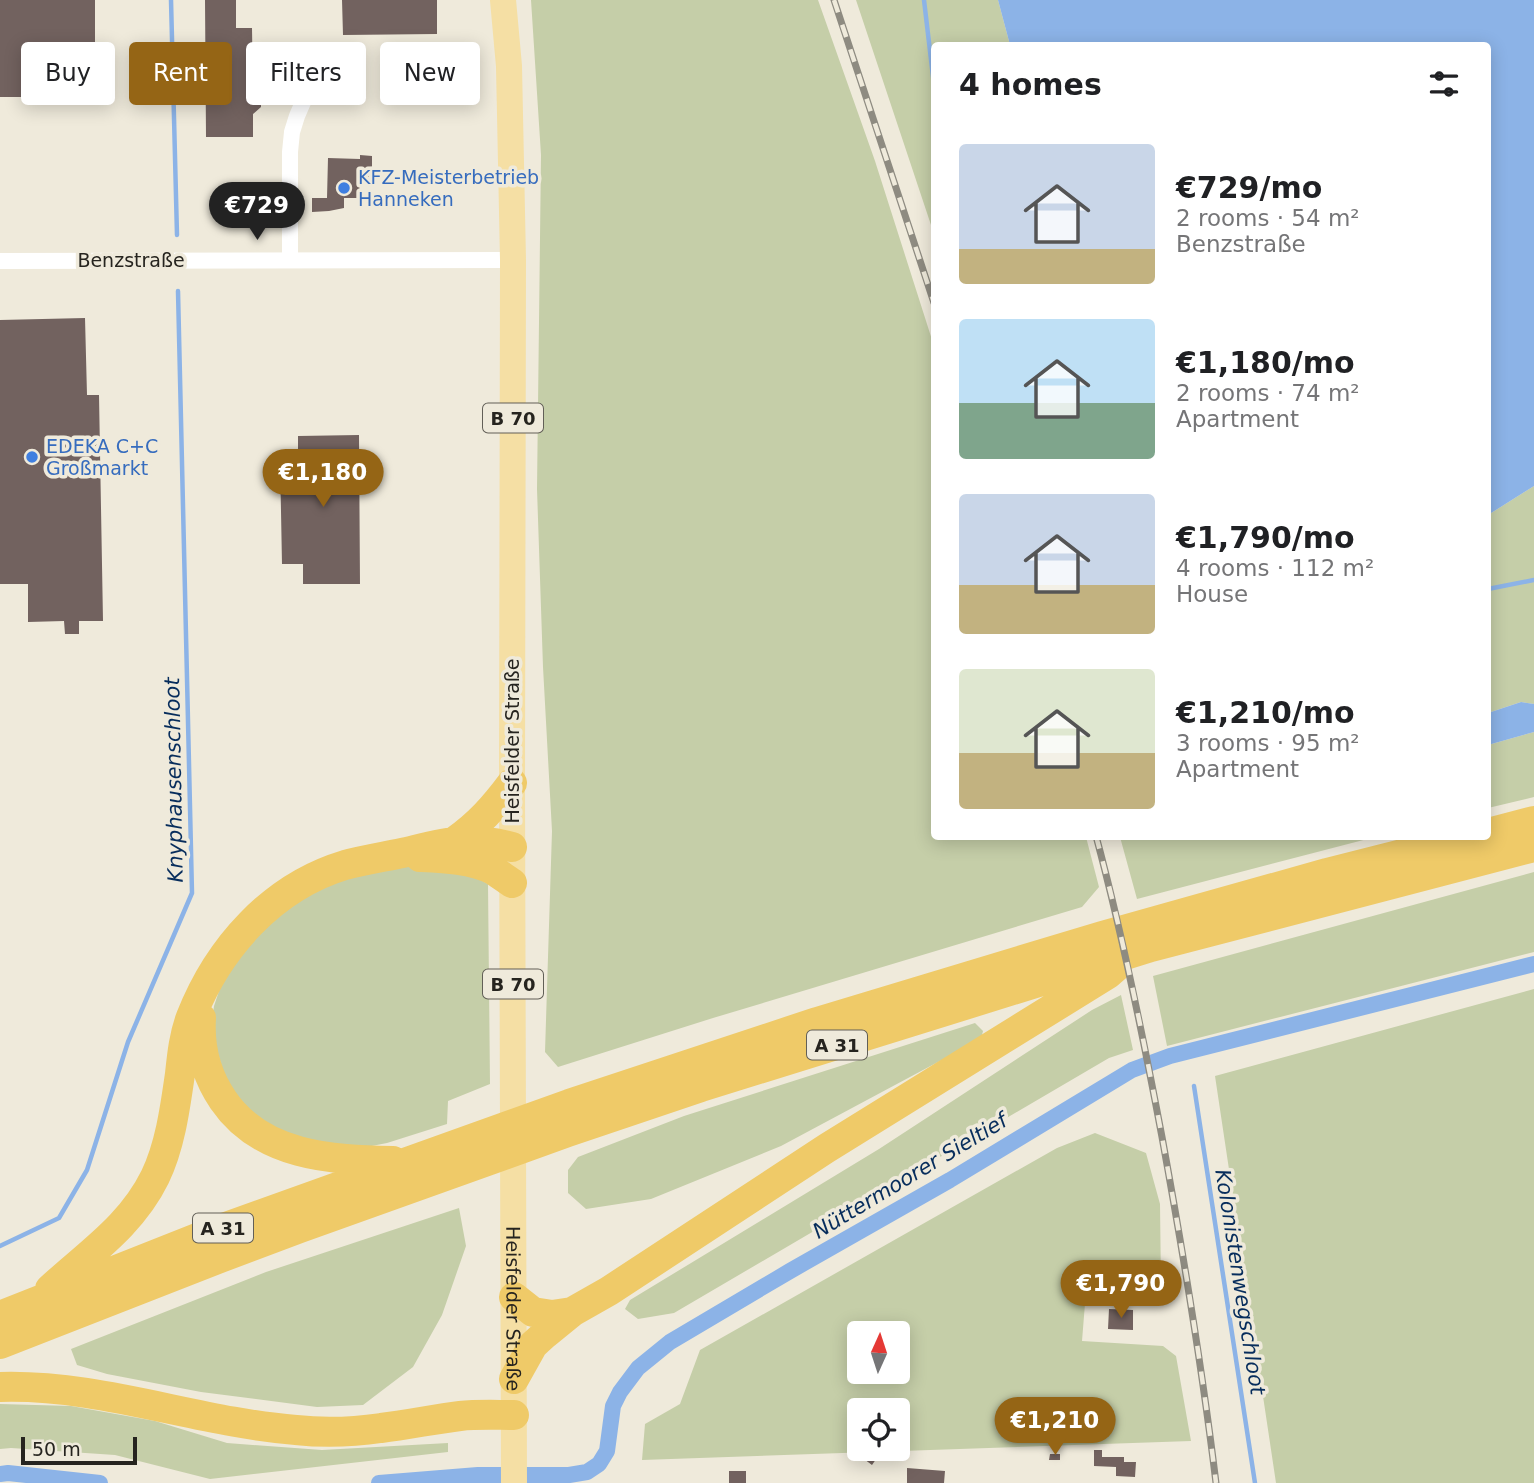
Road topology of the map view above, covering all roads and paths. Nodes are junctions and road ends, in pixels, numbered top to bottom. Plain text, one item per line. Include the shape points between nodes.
1 (503, 0) edge
2 (302, 105) edge
3 (290, 260) junction
4 (513, 260) junction
5 (0, 261) edge
6 (512, 783) junction
7 (1534, 821) edge
8 (1491, 832) edge
9 (1457, 840) edge
10 (455, 841) junction
11 (512, 847) junction
12 (1534, 847) edge
13 (391, 855) junction
14 (512, 883) junction
15 (1124, 949) junction
16 (203, 990) junction
17 (452, 1160) junction
18 (411, 1161) junction
19 (514, 1297) junction
20 (37, 1301) junction
21 (572, 1312) junction
22 (0, 1316) edge
23 (0, 1344) edge
24 (514, 1379) junction
25 (0, 1387) edge
26 (514, 1415) junction
27 (514, 1473) edge

1 - 4 main road, Heisfelder Straße / B 70
2 - 3 street via 290,152
3 - 4 street, Benzstraße
3 - 5 street, Benzstraße
4 - 6 main road, Heisfelder Straße / B 70
6 - 10 highway via 492,810
6 - 11 main road, Heisfelder Straße / B 70
7 - 8 highway
9 - 15 highway, A 31 via 1326,873
10 - 11 highway
10 - 13 highway
11 - 14 main road, Heisfelder Straße / B 70
12 - 15 highway, A 31
13 - 14 highway via 474,864
13 - 16 highway via 329,871 268,907 231,945
14 - 19 main road, Heisfelder Straße / B 70
15 - 17 highway, A 31 via 817,1022
15 - 21 highway via 839,1141
16 - 18 highway via 201,1043 208,1073 248,1128 266,1140 301,1152
16 - 20 highway via 183,1046 171,1128 155,1177 113,1235
17 - 18 highway, A 31
17 - 23 highway, A 31
18 - 20 highway, A 31
19 - 21 highway via 533,1312
19 - 24 main road, Heisfelder Straße / B 70
20 - 22 highway, A 31
21 - 24 highway via 533,1345
24 - 26 main road, Heisfelder Straße / B 70
25 - 26 highway via 71,1390 296,1430 342,1432 464,1415
26 - 27 main road, Heisfelder Straße / B 70

